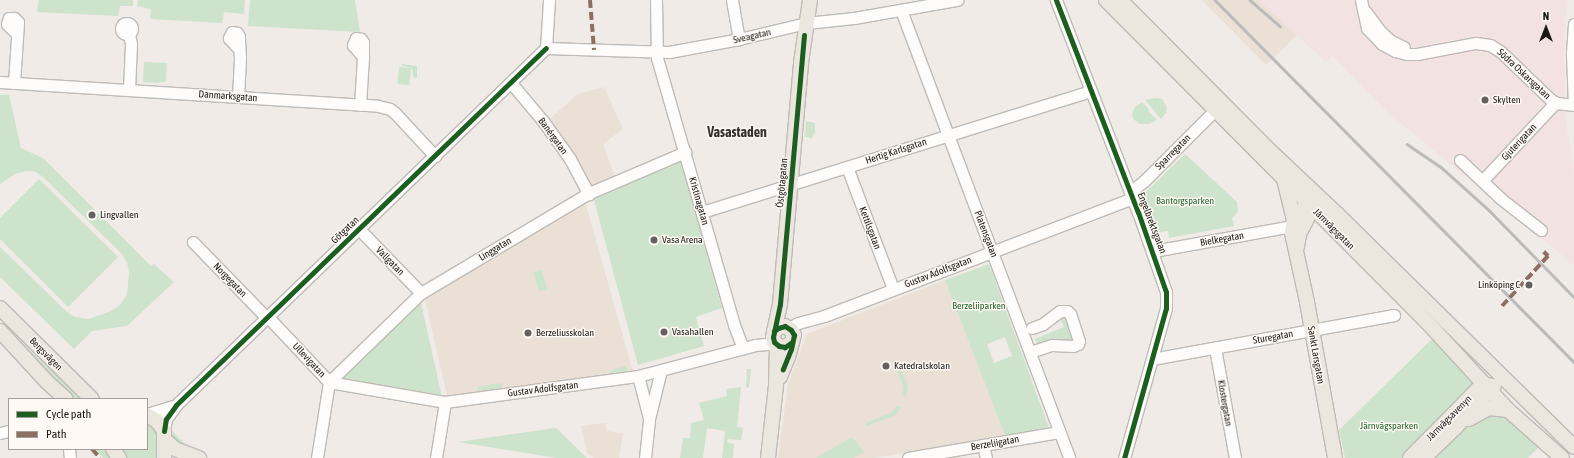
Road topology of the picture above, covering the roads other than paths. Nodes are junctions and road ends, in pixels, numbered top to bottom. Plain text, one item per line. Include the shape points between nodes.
1 (549, 0) edge
2 (656, 0) edge
3 (732, 0) edge
4 (810, 0) edge
5 (957, 0) edge
6 (1056, 0) edge
7 (1106, 0) edge
8 (1120, 0) edge
9 (1362, 3) edge
10 (901, 10) junction
11 (806, 23) junction
12 (1574, 24) edge
13 (17, 34) dead end
14 (129, 34) dead end
15 (739, 39) junction
16 (546, 48) junction
17 (238, 49) dead end
18 (656, 52) junction
19 (362, 57) dead end
20 (0, 82) edge
21 (14, 83) junction
22 (511, 83) junction
23 (129, 90) junction
24 (1091, 91) junction
25 (238, 97) junction
26 (1555, 103) junction
27 (1574, 104) edge
28 (360, 105) junction
29 (1215, 110) junction
30 (949, 134) junction
31 (685, 152) junction
32 (435, 156) junction
33 (1460, 160) dead end
34 (847, 167) junction
35 (1284, 179) junction
36 (1482, 181) junction
37 (791, 184) junction
38 (589, 194) junction
39 (1132, 195) junction
40 (1315, 201) junction
41 (702, 212) junction
42 (1293, 223) junction
43 (359, 229) junction
44 (1541, 230) dead end
45 (193, 242) dead end
46 (993, 251) junction
47 (1153, 251) junction
48 (1297, 252) junction
49 (893, 289) junction
50 (421, 293) junction
51 (1, 311) edge
52 (1394, 315) dead end
53 (267, 317) junction
54 (1032, 328) dead end
55 (1312, 330) junction
56 (0, 331) edge
57 (783, 336) junction
58 (743, 348) junction
59 (1215, 348) junction
60 (1030, 352) junction
61 (1152, 359) junction
62 (1491, 366) junction
63 (662, 370) junction
64 (638, 376) junction
65 (329, 382) junction
66 (1489, 387) junction
67 (65, 398) edge
68 (91, 398) edge
69 (445, 402) junction
70 (176, 405) junction
71 (1508, 410) junction
72 (148, 415) edge
73 (148, 416) edge
74 (649, 419) junction
75 (1455, 428) junction
76 (1556, 431) junction
77 (1059, 432) junction
78 (164, 435) junction
79 (983, 445) junction
80 (1574, 448) edge
81 (164, 458) edge
82 (199, 458) edge
83 (316, 458) edge
84 (436, 458) edge
85 (645, 458) edge
86 (768, 458) edge
87 (908, 458) edge
88 (986, 458) edge
89 (1069, 458) edge
90 (1124, 458) edge
91 (1235, 458) edge
92 (1335, 458) edge
93 (1410, 458) edge
94 (1424, 458) edge
95 (1562, 458) edge

1 - 16 street
2 - 18 street, Kristinagatan
3 - 15 street
4 - 11 main road, Östgötagatan
5 - 10 street, Sveagatan
6 - 24 street, Engelbrektsgatan
7 - 29 main road, Järnvägsgatan
8 - 40 main road, Järnvägsgatan via 1267,148
9 - 26 street, Södra Oskarsgatan via 1379,30 1401,46 1426,52 1476,43 1490,45 1501,52
10 - 11 street, Sveagatan
10 - 30 street, Platensgatan
11 - 15 street, Sveagatan
11 - 37 main road, Östgötagatan
12 - 27 street
13 - 21 street
14 - 23 street
15 - 18 street, Sveagatan
16 - 18 street, Sveagatan
16 - 22 street, Götgatan
17 - 25 street
18 - 31 street, Kristinagatan
19 - 28 street
20 - 21 street, Danmarksgatan
21 - 23 street, Danmarksgatan
22 - 32 street, Götgatan
22 - 38 street, Banérgatan via 570,159
23 - 25 street, Danmarksgatan
24 - 30 street, Hertig Karlsgatan
24 - 39 street, Engelbrektsgatan
25 - 28 street, Danmarksgatan
26 - 27 street, Södra Oskarsgatan
26 - 36 street, Gjuterigatan
28 - 32 street, Danmarksgatan via 390,109
29 - 35 main road, Järnvägsgatan
29 - 39 street, Sparregatan
30 - 34 street, Hertig Karlsgatan
30 - 46 street, Platensgatan
31 - 38 street, Linggatan
31 - 41 street, Kristinagatan
32 - 43 street, Götgatan
33 - 36 street
34 - 37 street, Hertig Karlsgatan
34 - 49 street, Kettilsgatan
35 - 40 main road, Järnvägsgatan
35 - 42 main road, Sankt Larsgatan
36 - 44 street
37 - 41 street, Hertig Karlsgatan
37 - 57 main road, Östgötagatan via 780,304
38 - 50 street, Linggatan
39 - 46 street, Gustav Adolfsgatan
39 - 47 street, Engelbrektsgatan
40 - 42 main road via 1301,210
40 - 48 main road, Sankt Larsgatan via 1299,234
40 - 62 main road, Järnvägsgatan
40 - 66 main road, Järnvägsgatan
41 - 58 street, Kristinagatan
42 - 47 street, Bielkegatan
42 - 48 main road, Sankt Larsgatan via 1293,242
43 - 50 street, Vallgatan
43 - 53 street, Götgatan
45 - 53 street, Norgegatan
46 - 49 street, Gustav Adolfsgatan
46 - 60 street, Platensgatan
47 - 61 street, Engelbrektsgatan via 1167,298
48 - 55 main road, Sankt Larsgatan
49 - 57 street, Gustav Adolfsgatan via 811,320
50 - 65 street, Linggatan
51 - 68 main road, Bergsvägen
52 - 55 street, Sturegatan
53 - 65 street, Ullevigatan
53 - 70 street, Götgatan
54 - 60 street via 1043,324 1060,311 1067,311 1079,341 1076,346 1052,345
55 - 59 street, Sturegatan
55 - 92 main road, Sankt Larsgatan
56 - 67 main road, Bergsvägen
57 - 58 street, Gustav Adolfsgatan
57 - 86 main road, Östgötagatan via 788,357 776,386
58 - 63 street, Gustav Adolfsgatan
59 - 61 street, Sturegatan
59 - 91 street, Klostergatan
60 - 77 street, Platensgatan
61 - 90 street, Engelbrektsgatan
62 - 66 main road via 1493,373
62 - 76 main road, Järnvägsgatan
63 - 64 street, Gustav Adolfsgatan
63 - 74 street
64 - 69 street, Gustav Adolfsgatan
64 - 74 street
65 - 69 street, Gustav Adolfsgatan
65 - 83 street, Ullevigatan
66 - 71 main road, Järnvägsgatan
66 - 75 main road, Järnvägsavenyn
66 - 76 main road, Järnvägsgatan via 1503,391 1532,419
66 - 93 main road, Järnvägsavenyn via 1478,388
69 - 84 street
70 - 72 street, Götgatan
70 - 78 street, Götgatan via 166,419
71 - 75 main road, Järnvägsavenyn via 1489,408
71 - 95 main road, Järnvägsgatan
73 - 78 main road via 157,421
74 - 85 street
75 - 94 main road, Järnvägsavenyn
76 - 80 main road, Järnvägsgatan
77 - 79 street, Berzeliigatan
77 - 89 street, Platensgatan
78 - 81 main road
78 - 82 main road via 175,449
79 - 87 street, Berzeliigatan
79 - 88 street

